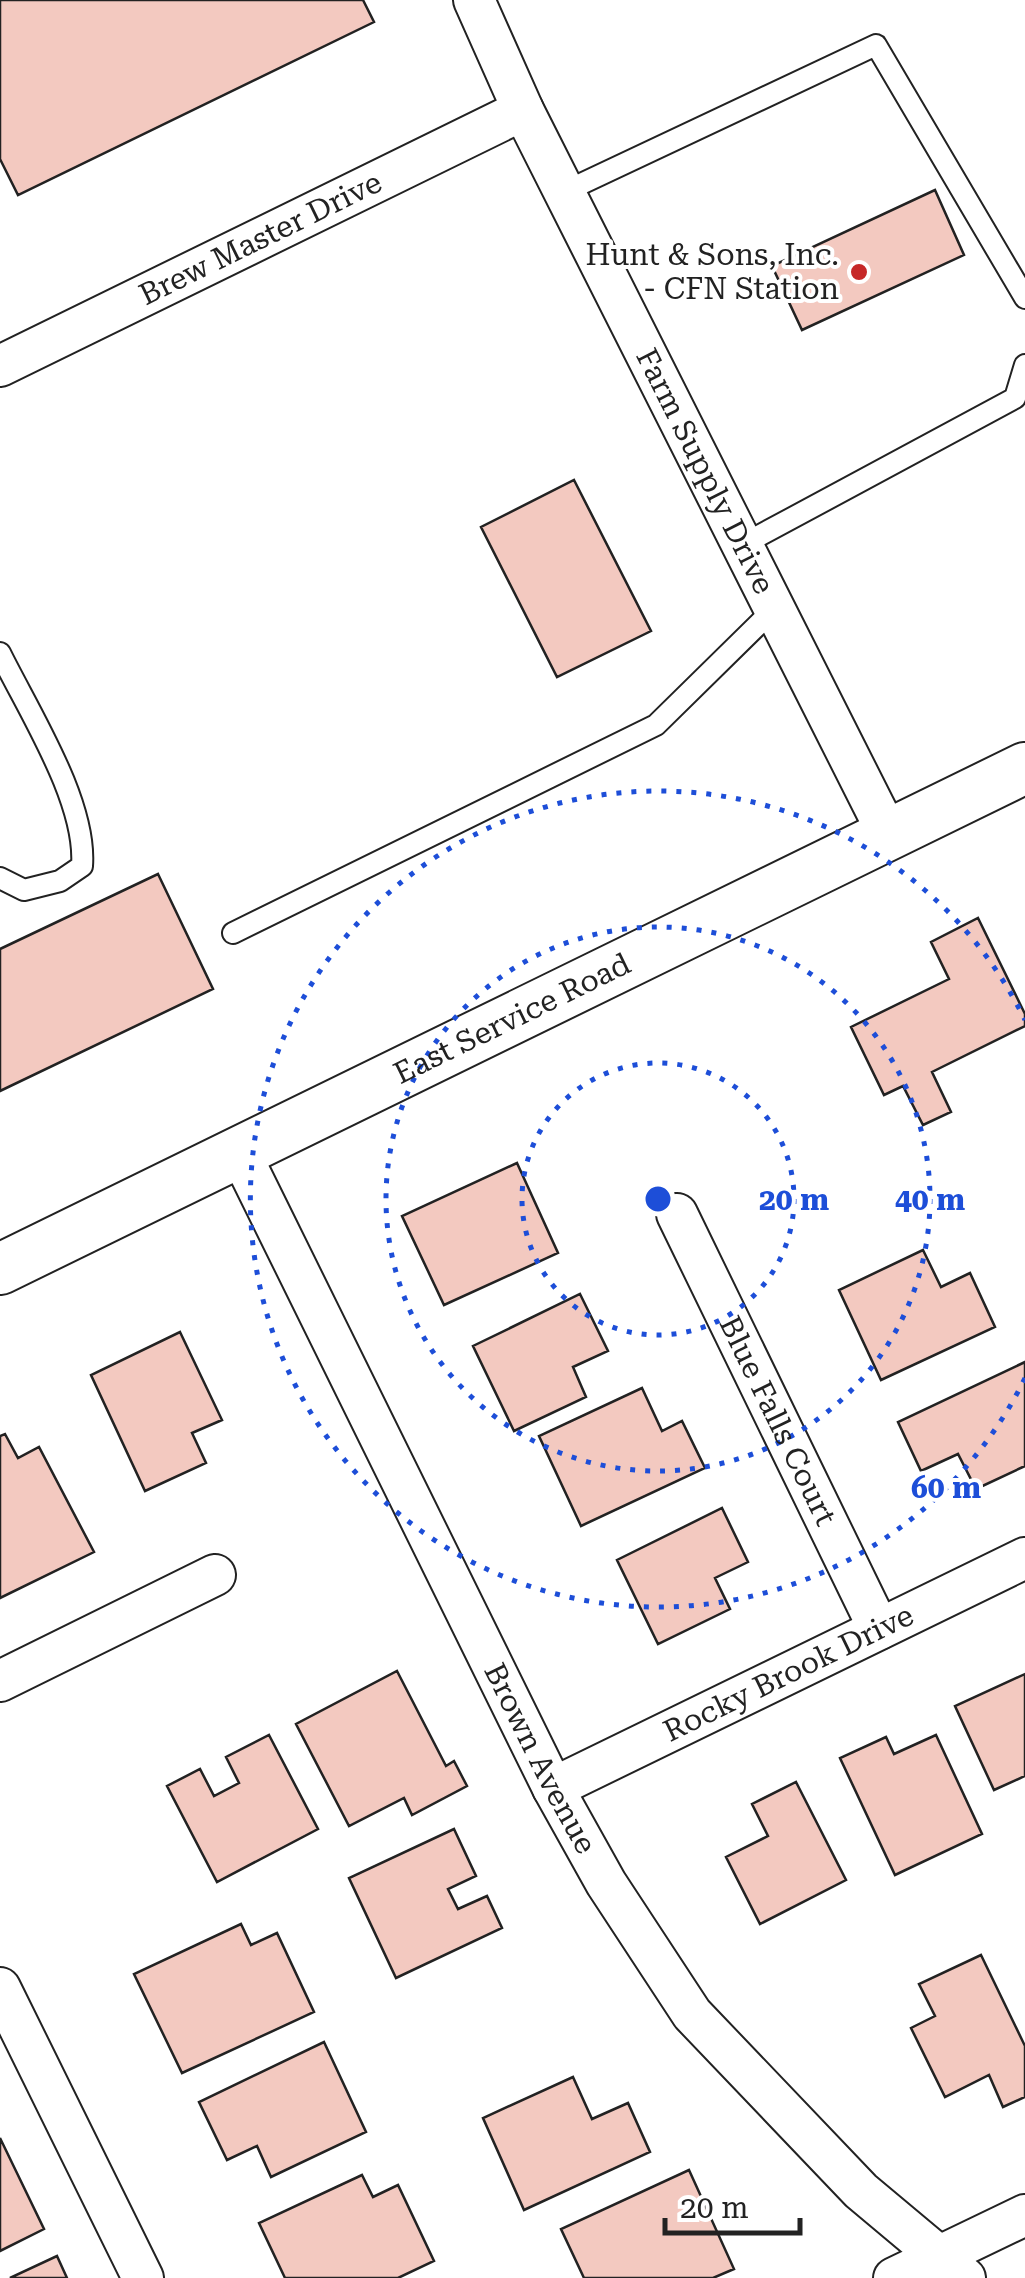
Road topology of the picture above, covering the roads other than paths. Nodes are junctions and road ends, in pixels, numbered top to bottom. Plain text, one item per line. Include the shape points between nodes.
1 (474, 0) edge
2 (523, 110) junction
3 (564, 192) junction
4 (1025, 298) edge
5 (1025, 365) edge
6 (0, 366) edge
7 (742, 545) junction
8 (774, 610) junction
9 (0, 653) edge
10 (1025, 768) edge
11 (888, 834) junction
12 (0, 878) edge
13 (232, 933) dead end
14 (240, 1151) junction
15 (676, 1214) dead end
16 (0, 1269) edge
17 (1025, 1558) edge
18 (216, 1575) dead end
19 (878, 1629) junction
20 (0, 1682) edge
21 (554, 1788) junction
22 (0, 1988) edge
23 (1025, 2215) edge
24 (952, 2268) edge
25 (142, 2278) edge
26 (894, 2278) edge

1 - 2 street, Farm Supply Drive
2 - 3 street, Farm Supply Drive
2 - 6 street, Brew Master Drive
3 - 4 lane via 876,45
3 - 7 street, Farm Supply Drive
5 - 7 lane via 1015,398
7 - 8 street, Farm Supply Drive
8 - 11 street, Farm Supply Drive
8 - 13 lane via 656,726
9 - 12 lane via 68,792 84,844 82,866 60,881 24,890
10 - 11 street, East Service Road
11 - 14 street, East Service Road
14 - 16 street, East Service Road
14 - 21 street, Brown Avenue
15 - 19 street, Blue Falls Court
17 - 19 street, Rocky Brook Drive
18 - 20 street
19 - 21 street, Rocky Brook Drive
21 - 24 street, Brown Avenue via 606,1883 692,2014 861,2192
22 - 25 street
23 - 24 street
24 - 26 street

